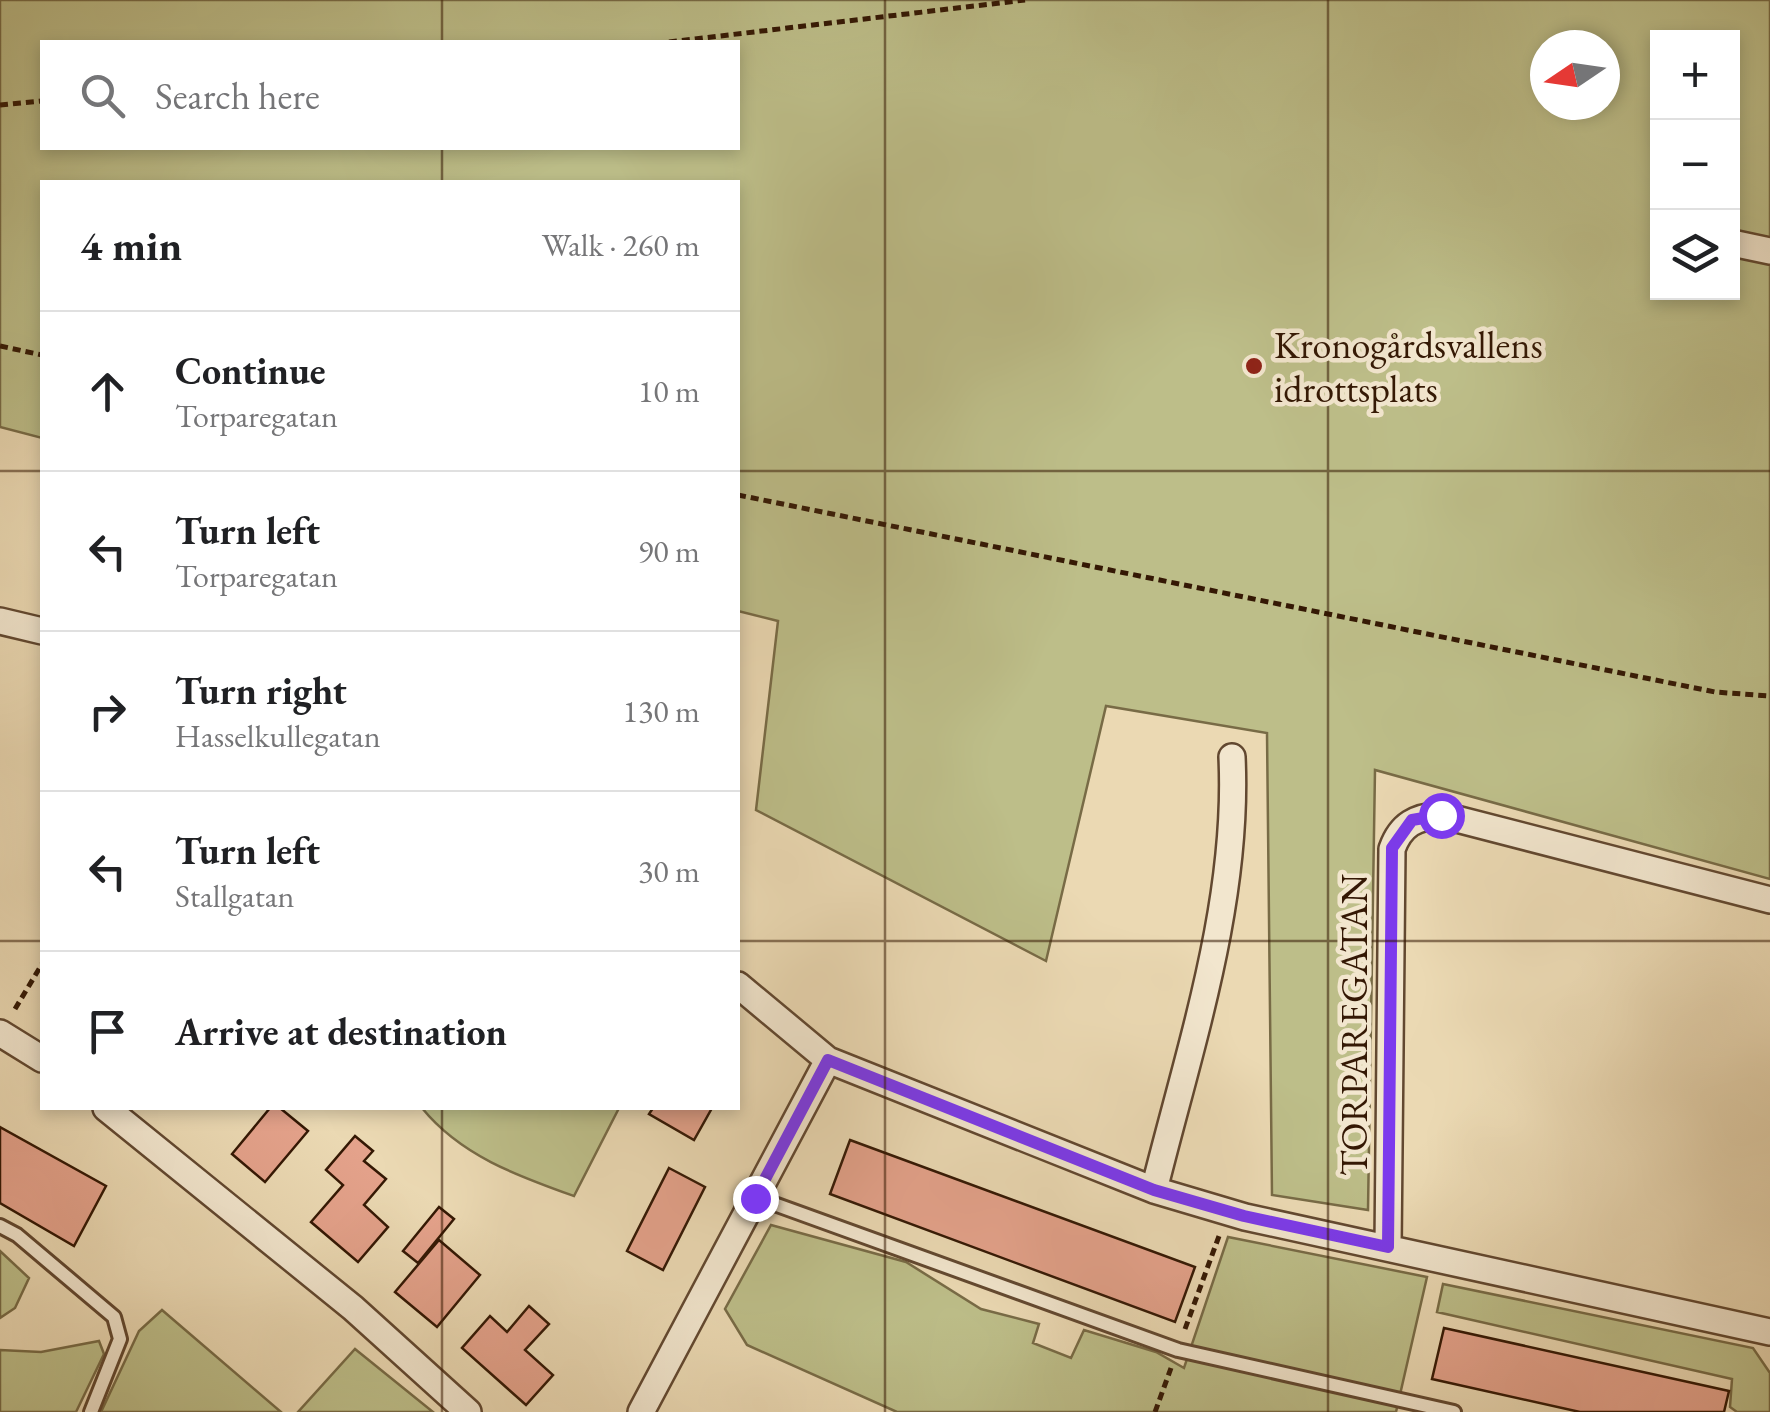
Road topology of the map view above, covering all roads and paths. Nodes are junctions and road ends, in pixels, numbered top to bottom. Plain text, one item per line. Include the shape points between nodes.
1 (1025, 0) edge
2 (686, 40) edge
3 (40, 101) edge
4 (0, 105) edge
5 (1740, 244) edge
6 (1770, 250) edge
7 (0, 346) edge
8 (40, 354) edge
9 (740, 495) edge
10 (0, 621) edge
11 (40, 631) edge
12 (1770, 696) edge
13 (1232, 758) dead end
14 (1770, 900) edge
15 (40, 967) edge
16 (740, 987) edge
17 (0, 1033) edge
18 (40, 1057) edge
19 (828, 1060) junction
20 (108, 1110) edge
21 (1154, 1190) junction
22 (755, 1198) junction
23 (0, 1226) edge
24 (1222, 1228) dead end
25 (1388, 1247) junction
26 (1770, 1332) edge
27 (1178, 1350) junction
28 (92, 1412) edge
29 (468, 1412) edge
30 (641, 1412) edge
31 (1154, 1412) edge
32 (1454, 1412) edge

1 - 2 path
3 - 4 path
5 - 6 street
7 - 8 path
9 - 12 path via 1715,692
10 - 11 street
13 - 21 street via 1234,808 1216,936
14 - 25 street, TORPAREGATAN via 1441,815 1404,826 1392,848
15 - 17 path
16 - 19 street
17 - 18 street
19 - 21 street
19 - 22 street
20 - 29 street via 353,1308
21 - 25 street
22 - 27 lane
22 - 30 street
23 - 28 lane via 114,1317 120,1340
24 - 27 path
25 - 26 street
27 - 31 path
27 - 32 lane

